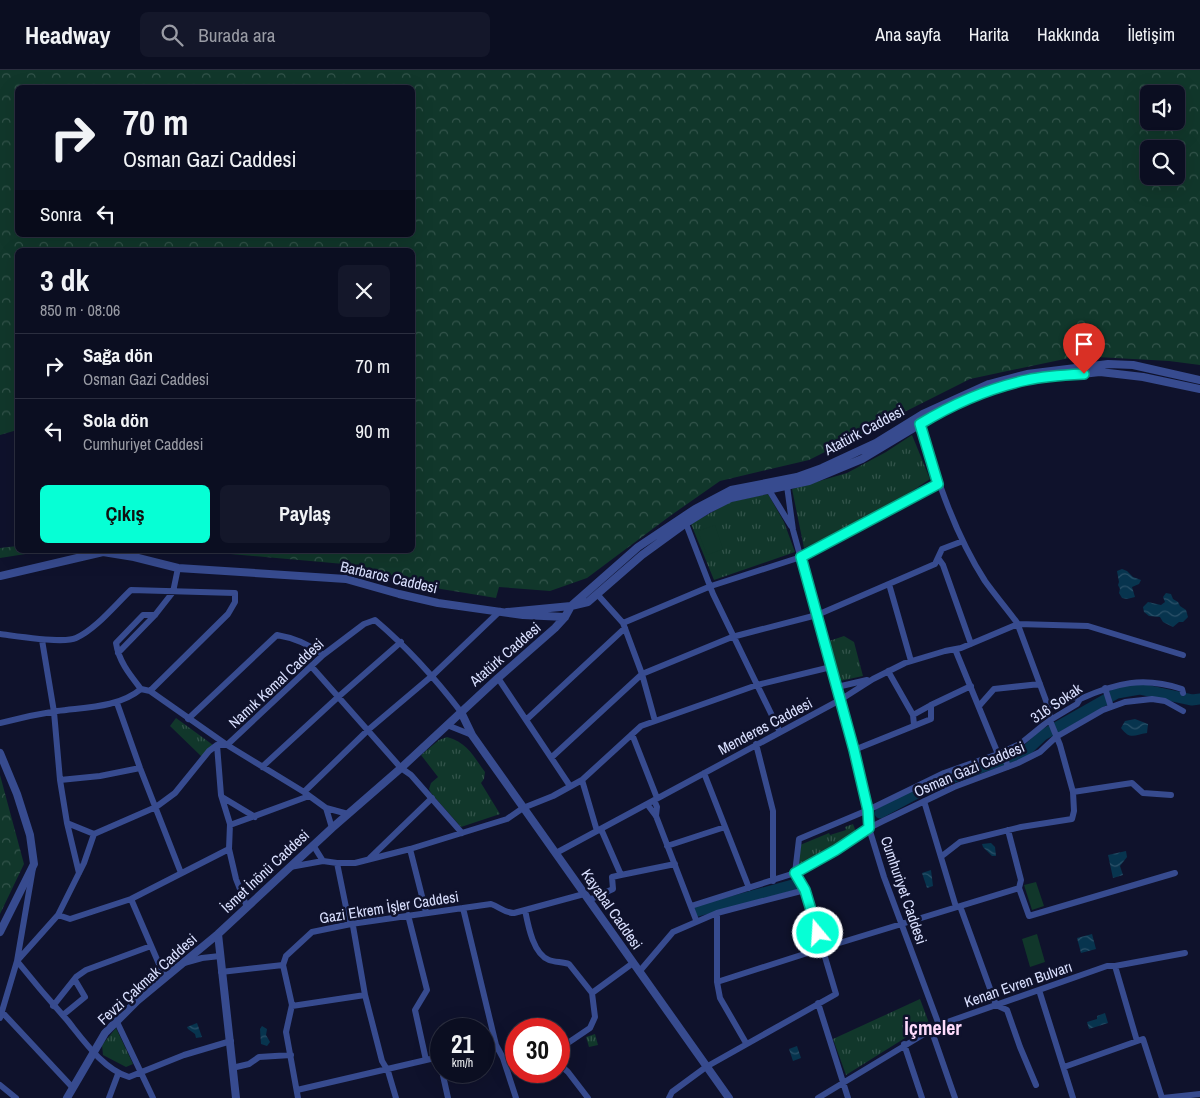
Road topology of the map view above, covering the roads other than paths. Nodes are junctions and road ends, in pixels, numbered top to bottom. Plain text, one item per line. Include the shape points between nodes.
1 (1200, 380) edge
2 (1200, 389) edge
3 (920, 424) junction
4 (773, 482) junction
5 (785, 483) junction
6 (938, 484) junction
7 (769, 490) junction
8 (685, 520) junction
9 (793, 530) junction
10 (963, 541) junction
11 (99, 553) edge
12 (109, 553) edge
13 (801, 557) junction
14 (938, 558) junction
15 (178, 568) junction
16 (0, 576) edge
17 (889, 584) junction
18 (711, 586) junction
19 (173, 590) junction
20 (597, 594) junction
21 (571, 606) junction
22 (504, 612) junction
23 (817, 615) junction
24 (565, 618) junction
25 (1018, 624) junction
26 (624, 625) junction
27 (0, 634) edge
28 (732, 637) junction
29 (42, 640) junction
30 (401, 642) junction
31 (971, 644) junction
32 (954, 649) junction
33 (323, 655) junction
34 (1183, 655) dead end
35 (911, 661) junction
36 (311, 666) junction
37 (831, 667) junction
38 (888, 671) junction
39 (642, 674) junction
40 (433, 675) junction
41 (498, 678) junction
42 (873, 679) junction
43 (1040, 684) junction
44 (757, 685) junction
45 (971, 686) junction
46 (837, 687) junction
47 (141, 689) junction
48 (1105, 690) junction
49 (150, 691) junction
50 (1182, 691) dead end
51 (337, 698) junction
52 (1080, 699) junction
53 (840, 700) junction
54 (117, 703) junction
55 (931, 705) junction
56 (1110, 705) junction
57 (979, 706) junction
58 (1048, 706) junction
59 (1183, 710) dead end
60 (54, 712) junction
61 (461, 712) junction
62 (913, 715) junction
63 (454, 719) joint
64 (188, 720) junction
65 (526, 720) junction
66 (655, 721) junction
67 (1051, 722) junction
68 (0, 723) edge
69 (447, 725) junction
70 (914, 726) junction
71 (368, 730) junction
72 (780, 732) junction
73 (632, 734) junction
74 (472, 735) junction
75 (1055, 735) junction
76 (756, 744) junction
77 (217, 745) junction
78 (227, 745) junction
79 (854, 750) junction
80 (0, 753) edge
81 (1002, 754) junction
82 (552, 757) junction
83 (1007, 765) junction
84 (262, 767) junction
85 (140, 768) junction
86 (402, 768) junction
87 (704, 773) junction
88 (943, 776) junction
89 (60, 780) junction
90 (582, 780) junction
91 (570, 786) junction
92 (947, 788) junction
93 (1073, 792) junction
94 (306, 794) junction
95 (1170, 795) dead end
96 (222, 797) junction
97 (432, 798) junction
98 (656, 799) junction
99 (924, 801) junction
100 (647, 804) junction
101 (156, 806) junction
102 (326, 808) junction
103 (524, 808) junction
104 (868, 810) junction
105 (348, 814) junction
106 (656, 816) junction
107 (255, 817) junction
108 (67, 823) junction
109 (230, 825) junction
110 (725, 827) junction
111 (332, 828) junction
112 (869, 828) junction
113 (599, 830) junction
114 (1008, 830) junction
115 (462, 832) junction
116 (94, 834) junction
117 (313, 845) junction
118 (667, 846) junction
119 (229, 849) junction
120 (410, 849) junction
121 (556, 853) junction
122 (942, 856) junction
123 (369, 859) junction
124 (323, 860) junction
125 (337, 863) junction
126 (34, 864) junction
127 (674, 864) junction
128 (290, 867) junction
129 (1175, 872) dead end
130 (181, 873) junction
131 (795, 873) junction
132 (79, 874) junction
133 (621, 876) junction
134 (773, 880) junction
135 (749, 888) junction
136 (1019, 888) junction
137 (805, 890) junction
138 (587, 897) junction
139 (131, 899) junction
140 (691, 906) junction
141 (958, 906) junction
142 (247, 907) junction
143 (463, 908) junction
144 (525, 910) junction
145 (426, 912) junction
146 (717, 913) junction
147 (58, 915) junction
148 (408, 915) junction
149 (696, 920) junction
150 (351, 924) junction
151 (902, 924) junction
152 (0, 932) edge
153 (218, 934) junction
154 (151, 946) junction
155 (823, 948) junction
156 (1185, 953) dead end
157 (220, 956) junction
158 (17, 961) junction
159 (183, 963) junction
160 (633, 963) junction
161 (283, 965) junction
162 (1114, 966) junction
163 (221, 972) junction
164 (639, 972) junction
165 (165, 978) junction
166 (75, 980) junction
167 (717, 982) junction
168 (1039, 990) junction
169 (592, 993) junction
170 (366, 995) junction
171 (818, 1003) junction
172 (996, 1005) junction
173 (53, 1006) junction
174 (292, 1006) junction
175 (1, 1015) edge
176 (63, 1015) junction
177 (117, 1022) junction
178 (939, 1025) junction
179 (932, 1029) junction
180 (231, 1041) junction
181 (1137, 1041) junction
182 (570, 1042) edge
183 (746, 1043) junction
184 (904, 1044) junction
185 (496, 1045) joint
186 (93, 1051) junction
187 (291, 1055) junction
188 (504, 1058) joint
189 (430, 1059) edge
190 (426, 1060) junction
191 (706, 1067) junction
192 (1064, 1067) junction
193 (232, 1068) junction
194 (386, 1069) junction
195 (141, 1073) junction
196 (118, 1074) junction
197 (570, 1075) edge
198 (445, 1083) edge
199 (843, 1083) junction
200 (0, 1085) edge
201 (1036, 1085) dead end
202 (73, 1088) junction
203 (297, 1090) junction
204 (1200, 1094) edge
205 (16, 1098) edge
206 (67, 1098) edge
207 (109, 1098) edge
208 (153, 1098) edge
209 (236, 1098) edge
210 (298, 1098) edge
211 (396, 1098) edge
212 (448, 1098) edge
213 (516, 1098) edge
214 (588, 1098) edge
215 (669, 1098) edge
216 (729, 1098) edge
217 (818, 1098) edge
218 (848, 1098) edge
219 (922, 1098) edge
220 (956, 1098) edge
221 (1073, 1098) edge
222 (1162, 1098) edge

1 - 5 street, Atatürk Caddesi via 1133,365 1108,364 1027,374 989,384 958,397 859,452
2 - 3 street, Atatürk Caddesi via 1100,372 1034,379 972,396
3 - 5 street, Atatürk Caddesi via 862,459 809,481
3 - 6 street
4 - 5 street, Atatürk Caddesi
4 - 7 street
4 - 8 street, Atatürk Caddesi via 731,490
5 - 7 street, Atatürk Caddesi
5 - 9 street, Cumhuriyet Caddesi
6 - 10 street
6 - 13 street
7 - 8 street, Atatürk Caddesi via 731,498
7 - 9 street, Cumhuriyet Caddesi
8 - 18 street
8 - 20 street, Atatürk Caddesi
8 - 21 street, Atatürk Caddesi via 638,548
9 - 13 street, Cumhuriyet Caddesi
10 - 14 street via 942,549
10 - 25 street via 985,580
11 - 16 street, Barbaros Caddesi
12 - 15 street, Barbaros Caddesi
13 - 18 street
13 - 23 street, Cumhuriyet Caddesi
14 - 17 street via 936,564
14 - 31 street
15 - 19 street
15 - 22 street, Barbaros Caddesi via 346,579 438,603
17 - 23 street
17 - 35 street
18 - 26 street
18 - 28 street
19 - 29 street via 131,590 75,640
19 - 47 street via 155,615 143,615 116,643 124,667
19 - 49 street via 235,593 235,602 228,614
20 - 21 street, Atatürk Caddesi via 588,602
20 - 26 street
21 - 22 street, Atatürk Caddesi
21 - 24 street, Atatürk Caddesi
22 - 24 street, Barbaros Caddesi
22 - 40 street
23 - 28 street
23 - 37 street, Cumhuriyet Caddesi
24 - 41 street, Atatürk Caddesi
25 - 31 street, Menderes Caddesi
25 - 34 street via 1088,626
25 - 43 street
26 - 39 street
26 - 65 street
27 - 29 street
28 - 39 street
28 - 44 street
29 - 60 street
30 - 33 street, Namık Kemal Caddesi via 375,620 364,624
30 - 40 street, Namık Kemal Caddesi
30 - 51 street
31 - 32 street, Menderes Caddesi
32 - 35 street, Menderes Caddesi
32 - 45 street
33 - 36 street, Namık Kemal Caddesi
33 - 64 street via 292,637 277,635
35 - 38 street, Menderes Caddesi
36 - 51 street
36 - 78 street, Namık Kemal Caddesi
37 - 44 street
37 - 46 street, Cumhuriyet Caddesi
38 - 42 street, Menderes Caddesi
38 - 62 street
39 - 66 street
39 - 82 street
40 - 61 street, Namık Kemal Caddesi
40 - 71 street
41 - 61 street, Atatürk Caddesi
41 - 65 street
42 - 46 street
42 - 53 street, Menderes Caddesi
43 - 57 street via 994,689
43 - 58 street
44 - 66 street
44 - 72 street
45 - 55 street
45 - 57 street
46 - 53 street, Cumhuriyet Caddesi
47 - 49 street
47 - 54 street via 131,698
48 - 50 street, 316 Sokak via 1135,681 1152,682
48 - 52 street, 316 Sokak
48 - 56 street
49 - 64 street
51 - 71 street
51 - 84 street
52 - 58 street via 1074,697
52 - 67 street, 316 Sokak
53 - 72 street, Menderes Caddesi
53 - 79 street, Cumhuriyet Caddesi
54 - 60 street
54 - 85 street
55 - 62 street
55 - 70 street via 931,719
56 - 59 street, Osman Gazi Caddesi via 1152,699 1166,701
56 - 75 street, Osman Gazi Caddesi
57 - 81 street
58 - 67 street
60 - 68 street
60 - 89 street
61 - 63 street, Atatürk Caddesi
61 - 74 street, Kayabal Caddesi
62 - 70 street
63 - 69 street, İsmet İnönü Caddesi
64 - 78 street
65 - 82 street
66 - 73 street via 641,726
67 - 75 street
67 - 81 street, 316 Sokak
69 - 74 street
69 - 86 street, İsmet İnönü Caddesi
70 - 79 street
71 - 86 street
71 - 94 street
72 - 76 street, Menderes Caddesi
73 - 90 street
73 - 98 street
74 - 103 street, Kayabal Caddesi
75 - 83 street, Osman Gazi Caddesi via 1040,752
75 - 93 street
76 - 87 street, Menderes Caddesi
76 - 134 street via 773,811
77 - 78 street, Namık Kemal Caddesi
77 - 96 street
77 - 101 street via 176,793
78 - 84 street
79 - 104 street, Cumhuriyet Caddesi
80 - 126 street via 30,834
81 - 83 street
81 - 88 street, 316 Sokak
82 - 91 street
83 - 92 street, Osman Gazi Caddesi
84 - 94 street
85 - 89 street
85 - 101 street
86 - 97 street
86 - 105 street, İsmet İnönü Caddesi
87 - 98 street, Menderes Caddesi
87 - 110 street
88 - 92 street
88 - 104 street, 316 Sokak
89 - 108 street
90 - 91 street
90 - 113 street
91 - 103 street
92 - 99 street, Osman Gazi Caddesi
93 - 95 street via 1132,783 1143,793
93 - 114 street via 1072,819
94 - 102 street
94 - 107 street
96 - 107 street
96 - 109 street
97 - 115 street
97 - 123 street
98 - 100 street, Menderes Caddesi
98 - 106 street
99 - 112 street, Osman Gazi Caddesi
99 - 122 street
100 - 106 street
100 - 113 street, Menderes Caddesi
101 - 116 street
101 - 130 street
102 - 105 street
102 - 111 street
103 - 115 street via 507,818
103 - 121 street, Kayabal Caddesi
104 - 112 street, Cumhuriyet Caddesi
104 - 131 street via 799,839
105 - 111 street, İsmet İnönü Caddesi
106 - 118 street
107 - 109 street
108 - 116 street
108 - 132 street
109 - 119 street
110 - 118 street
110 - 135 street
111 - 117 street, İsmet İnönü Caddesi
112 - 131 street, Osman Gazi Caddesi
112 - 151 street, Cumhuriyet Caddesi
113 - 121 street, Menderes Caddesi
113 - 133 street
114 - 122 street via 960,842
114 - 136 street via 1021,880
115 - 120 street
116 - 132 street
117 - 124 street
117 - 128 street, İsmet İnönü Caddesi
118 - 127 street
119 - 130 street
119 - 142 street
120 - 123 street
120 - 145 street
121 - 138 street, Kayabal Caddesi
122 - 141 street
123 - 125 street
124 - 125 street
124 - 128 street
125 - 150 street
126 - 152 street
126 - 158 street
127 - 133 street
127 - 140 street
128 - 142 street, İsmet İnönü Caddesi
129 - 136 street via 1029,916
130 - 139 street
131 - 134 street, Osman Gazi Caddesi
131 - 137 street
132 - 147 street
133 - 138 street, Gazi Ekrem İşler Caddesi via 612,877 613,889
134 - 135 street, Osman Gazi Caddesi
135 - 140 street, Osman Gazi Caddesi
136 - 141 street
137 - 146 street
137 - 155 street
138 - 144 street, Gazi Ekrem İşler Caddesi
138 - 160 street, Kayabal Caddesi
139 - 147 street via 70,919
139 - 154 street
140 - 149 street
141 - 151 street
141 - 172 street
142 - 153 street, İsmet İnönü Caddesi
143 - 144 street, Gazi Ekrem İşler Caddesi via 491,904 506,913
143 - 145 street, Gazi Ekrem İşler Caddesi
143 - 185 street
144 - 169 street via 537,949 548,960 569,964
145 - 148 street, Gazi Ekrem İşler Caddesi
146 - 149 street
146 - 167 street
147 - 158 street
148 - 150 street, Gazi Ekrem İşler Caddesi
148 - 190 street via 427,990 415,1010
149 - 164 street via 673,932
150 - 161 street, Gazi Ekrem İşler Caddesi via 312,932 286,956
150 - 170 street
151 - 155 street
151 - 178 street, Cumhuriyet Caddesi
153 - 157 street, İsmet İnönü Caddesi
153 - 159 street, Fevzi Çakmak Caddesi
154 - 165 street
154 - 166 street via 86,970
155 - 167 street
155 - 171 street via 836,994
156 - 162 street, Kenan Evren Bulvarı
157 - 159 street
157 - 163 street, İsmet İnönü Caddesi
158 - 173 street
158 - 175 street
159 - 165 street, Fevzi Çakmak Caddesi
160 - 164 street, Kayabal Caddesi
160 - 169 street
161 - 163 street
161 - 174 street
162 - 168 street, Kenan Evren Bulvarı
162 - 181 street
163 - 180 street, İsmet İnönü Caddesi
164 - 191 street, Kayabal Caddesi
165 - 177 street, Fevzi Çakmak Caddesi
166 - 173 street
166 - 176 street via 85,997
167 - 183 street via 720,998
168 - 172 street, Kenan Evren Bulvarı
168 - 192 street
169 - 182 street via 595,1017 590,1028
170 - 174 street
170 - 194 street
171 - 183 street
171 - 199 street
172 - 178 street, Kenan Evren Bulvarı
172 - 201 street via 1007,1010
173 - 176 street
174 - 187 street via 286,1032
175 - 202 street
176 - 186 street
177 - 186 street, Fevzi Çakmak Caddesi
177 - 195 street
178 - 179 street, Kenan Evren Bulvarı
179 - 184 street, Kenan Evren Bulvarı
179 - 220 street
180 - 193 street, İsmet İnönü Caddesi
180 - 195 street via 184,1054
181 - 192 street
181 - 222 street via 1143,1039
183 - 191 street
184 - 199 street, Kenan Evren Bulvarı
184 - 219 street
185 - 188 street
186 - 196 street
186 - 202 street, Fevzi Çakmak Caddesi
187 - 193 street via 259,1057 249,1064
187 - 203 street
188 - 213 street
189 - 190 street
190 - 194 street
191 - 215 street via 672,1092
191 - 216 street, Kayabal Caddesi
192 - 221 street
193 - 209 street, İsmet İnönü Caddesi
194 - 203 street
194 - 211 street
195 - 196 street via 128,1077
195 - 208 street
196 - 207 street
197 - 214 street
198 - 212 street
199 - 217 street, Kenan Evren Bulvarı
199 - 218 street
200 - 205 street
202 - 206 street, Fevzi Çakmak Caddesi
203 - 210 street
204 - 222 street

